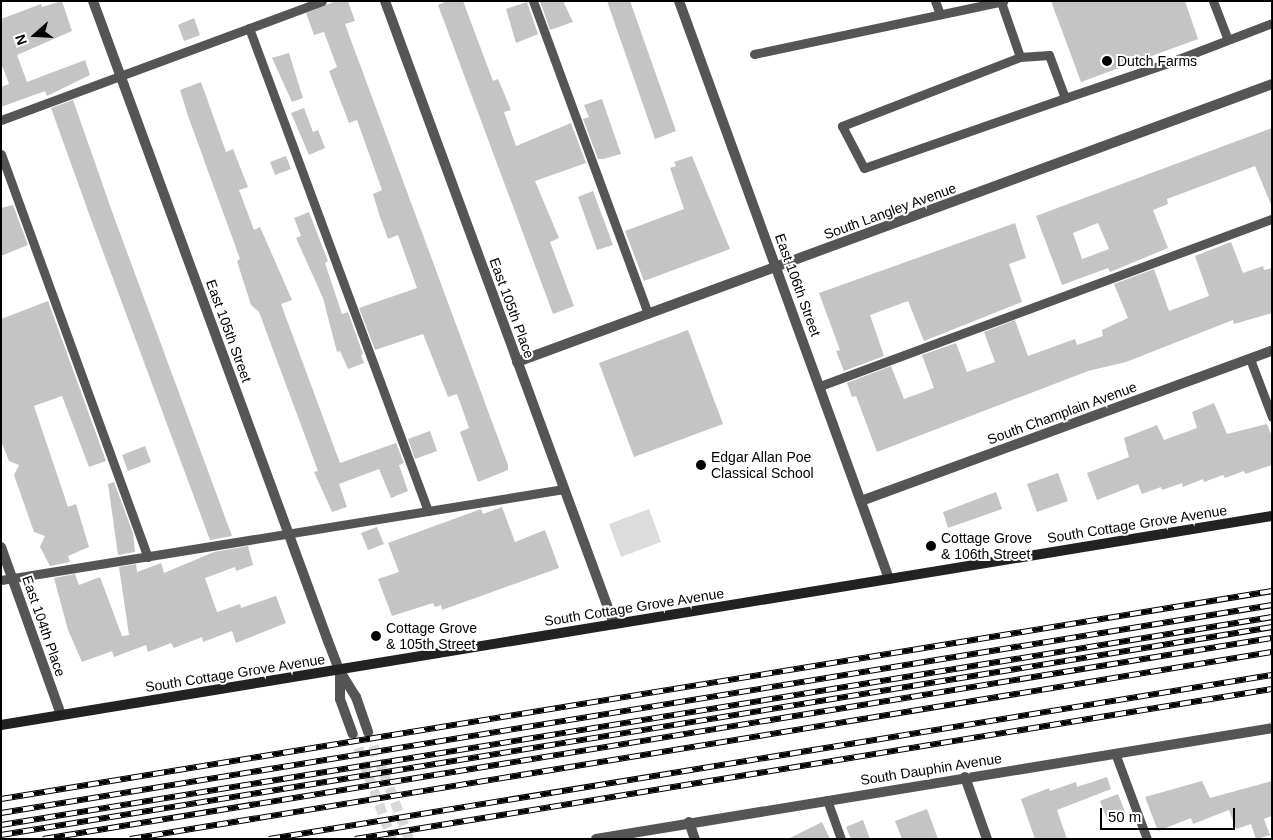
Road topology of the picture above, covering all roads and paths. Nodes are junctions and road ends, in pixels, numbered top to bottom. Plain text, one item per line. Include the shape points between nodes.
1 (93, 1) edge
2 (322, 1) edge
3 (385, 1) edge
4 (533, 1) edge
5 (679, 1) edge
6 (935, 1) edge
7 (1213, 1) edge
8 (1002, 2) edge
9 (940, 14) junction
10 (1272, 23) edge
11 (249, 28) junction
12 (1227, 38) junction
13 (754, 54) dead end
14 (1020, 57) junction
15 (120, 76) junction
16 (1272, 84) edge
17 (1065, 98) junction
18 (1, 120) edge
19 (1, 154) edge
20 (1272, 219) edge
21 (777, 267) junction
22 (648, 314) junction
23 (1272, 351) edge
24 (1250, 359) junction
25 (517, 362) junction
26 (820, 386) junction
27 (1272, 417) edge
28 (564, 489) junction
29 (861, 501) junction
30 (428, 511) junction
31 (1272, 516) edge
32 (289, 533) junction
33 (1, 547) edge
34 (148, 557) junction
35 (13, 578) junction
36 (889, 579) junction
37 (1, 580) edge
38 (614, 624) junction
39 (340, 670) junction
40 (61, 715) junction
41 (1, 725) edge
42 (1272, 728) edge
43 (368, 732) tunnel mouth
44 (353, 734) tunnel mouth
45 (1115, 753) junction
46 (965, 777) junction
47 (827, 800) junction
48 (688, 822) junction
49 (596, 839) edge
50 (695, 839) edge
51 (841, 839) edge
52 (987, 839) edge
53 (1146, 839) edge

1 - 15 street, East 105th Street
2 - 11 lane
3 - 25 street, East 105th Place
4 - 22 lane
5 - 21 street, East 106th Street
6 - 9 lane
7 - 12 lane
8 - 9 lane
8 - 14 lane
9 - 13 lane
10 - 12 lane
11 - 15 lane
11 - 30 lane
12 - 17 lane via 1168,63
14 - 17 lane via 1049,55
14 - 17 lane via 842,126 864,168
15 - 18 lane
15 - 32 street, East 105th Street
16 - 21 street, South Langley Avenue
19 - 34 lane
20 - 26 lane
21 - 22 street, South Langley Avenue
21 - 26 street, East 106th Street
22 - 25 street, South Langley Avenue
23 - 24 street, South Champlain Avenue
24 - 27 lane
24 - 29 street, South Champlain Avenue
25 - 28 street, East 105th Place
26 - 29 street, East 106th Street
28 - 30 lane
28 - 38 street, East 105th Place
29 - 36 street, East 106th Street
30 - 32 lane
31 - 36 street, South Cottage Grove Avenue
32 - 34 lane
32 - 39 street, East 105th Street
33 - 35 street, East 104th Place
34 - 35 lane
35 - 37 lane
35 - 40 street, East 104th Place
36 - 38 street, South Cottage Grove Avenue
38 - 39 street, South Cottage Grove Avenue
39 - 40 street, South Cottage Grove Avenue
39 - 43 street, East 105th Street via 356,697
39 - 44 street, East 105th Street via 340,699
40 - 41 street, South Cottage Grove Avenue
42 - 45 street, South Dauphin Avenue
45 - 46 street, South Dauphin Avenue
45 - 53 lane
46 - 47 street, South Dauphin Avenue
46 - 52 street
47 - 48 street, South Dauphin Avenue
47 - 51 lane
48 - 49 street, South Dauphin Avenue
48 - 50 street

